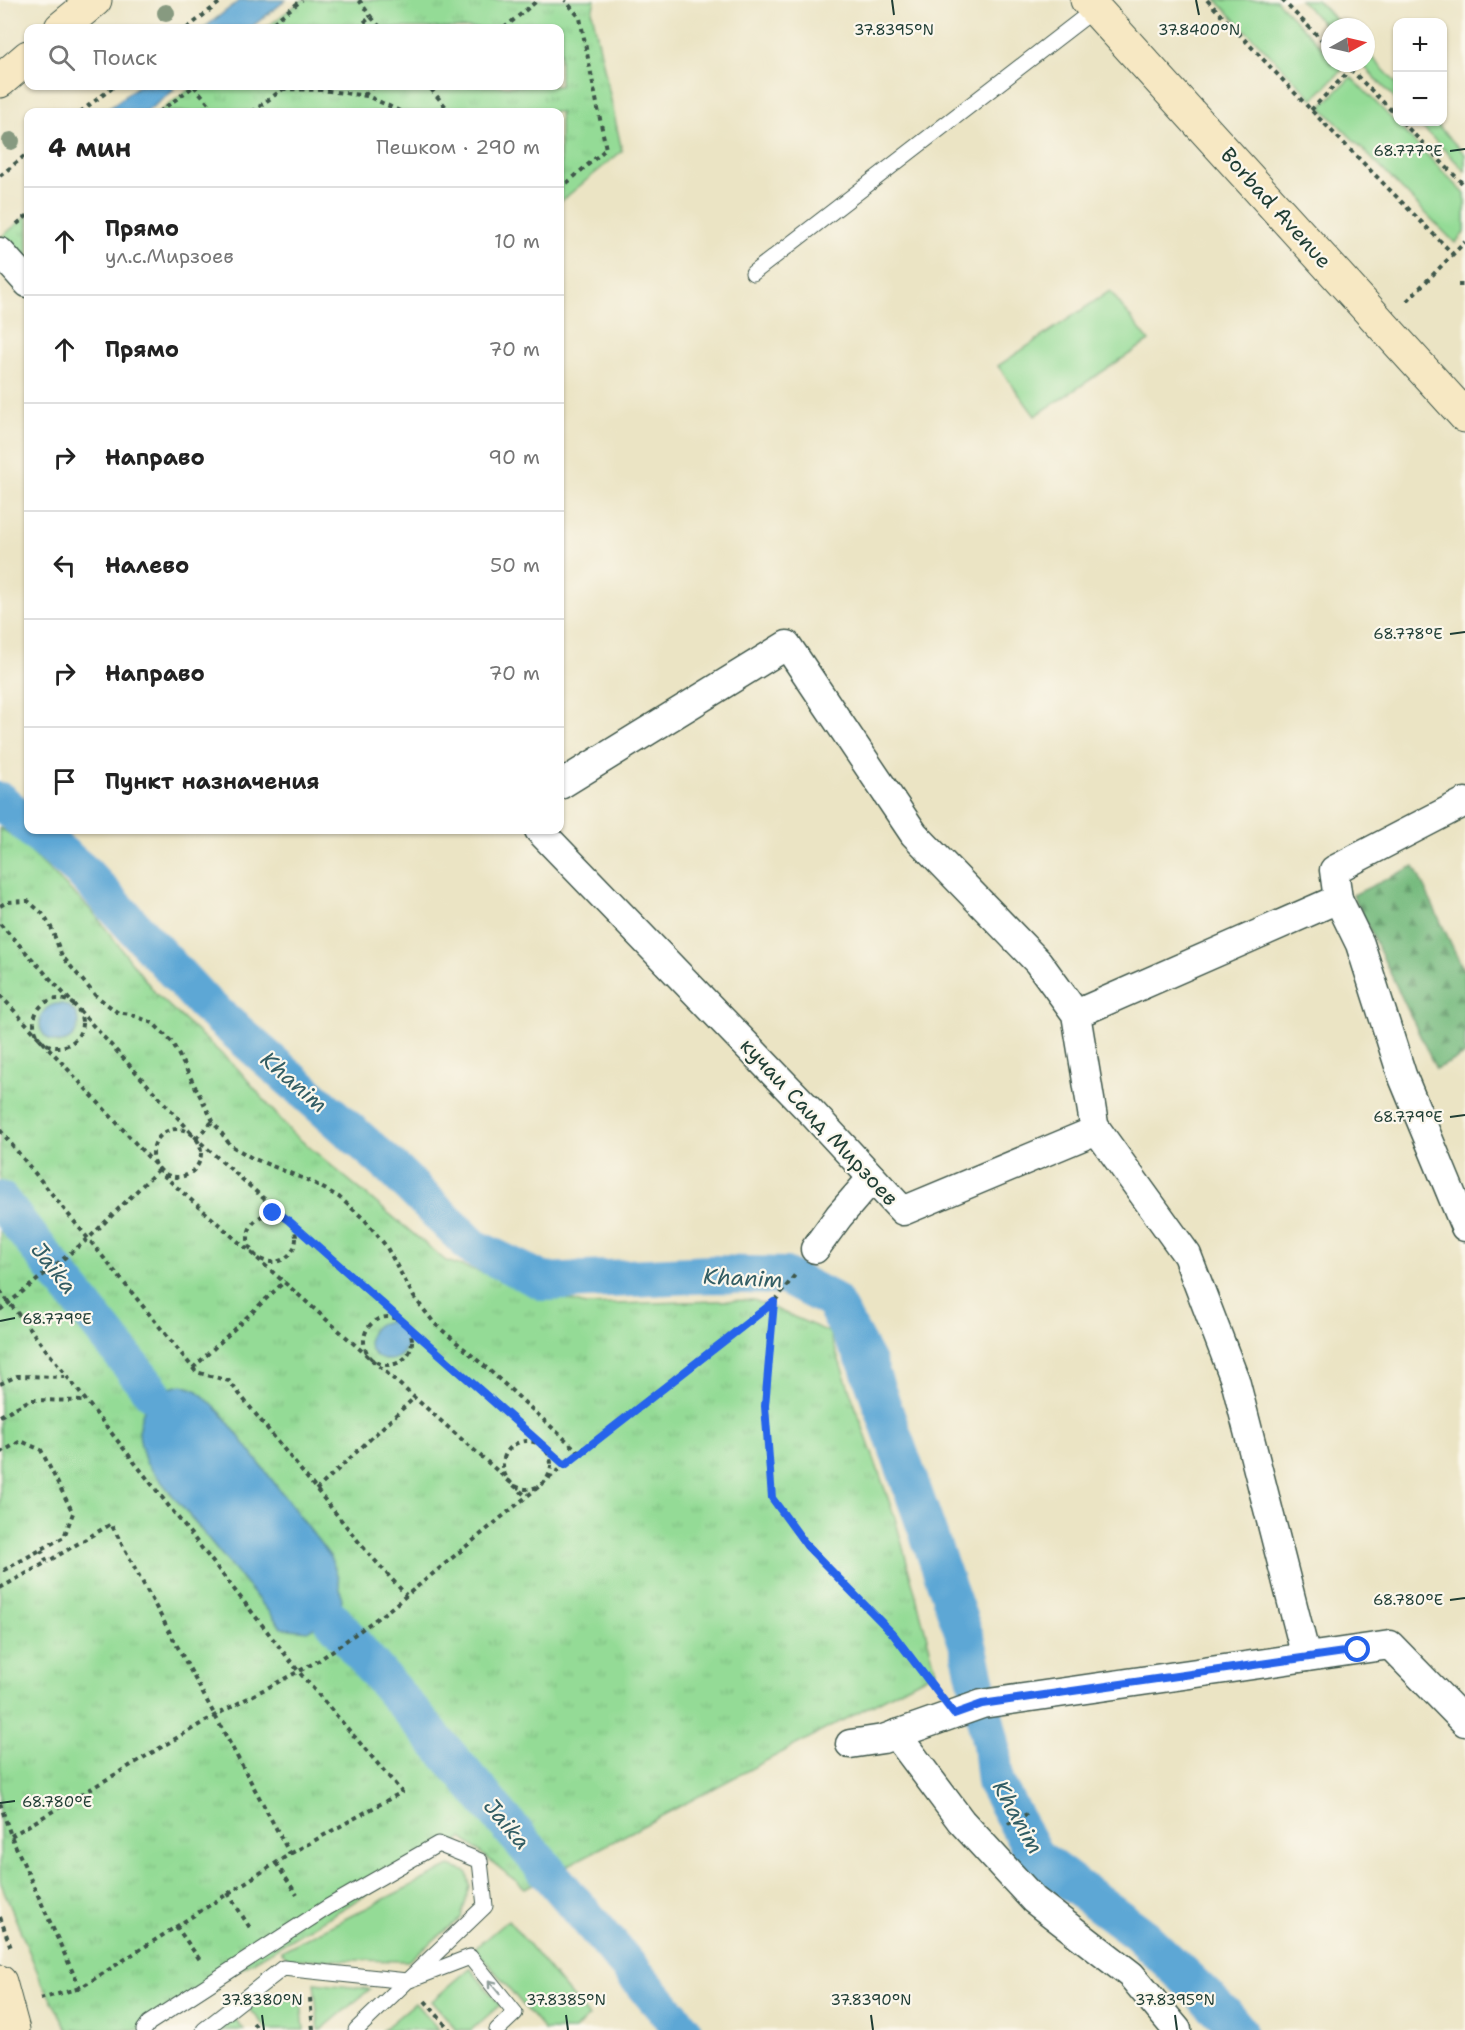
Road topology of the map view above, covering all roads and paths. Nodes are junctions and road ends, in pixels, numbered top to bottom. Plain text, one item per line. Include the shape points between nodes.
1 (94, 0) edge
2 (223, 0) edge
3 (302, 0) edge
4 (358, 0) edge
5 (538, 0) edge
6 (566, 0) edge
7 (1207, 0) edge
8 (1282, 0) edge
9 (1091, 4) edge
10 (371, 17) junction
11 (66, 24) edge
12 (192, 24) edge
13 (271, 24) edge
14 (362, 24) edge
15 (377, 24) edge
16 (509, 24) edge
17 (1321, 39) edge
18 (24, 60) edge
19 (1348, 72) edge
20 (1354, 72) edge
21 (0, 81) edge
22 (110, 90) edge
23 (189, 90) edge
24 (197, 90) edge
25 (281, 90) edge
26 (296, 90) edge
27 (370, 90) edge
28 (432, 90) edge
29 (363, 95) junction
30 (85, 108) edge
31 (164, 108) edge
32 (213, 108) edge
33 (257, 108) edge
34 (393, 108) edge
35 (447, 108) edge
36 (1311, 110) junction
37 (1393, 112) edge
38 (1406, 126) edge
39 (24, 156) edge
40 (0, 176) edge
41 (564, 186) edge
42 (1465, 186) edge
43 (1465, 242) edge
44 (0, 252) edge
45 (1453, 254) junction
46 (753, 273) dead end
47 (24, 279) edge
48 (1458, 285) dead end
49 (1465, 285) edge
50 (1383, 326) junction
51 (1465, 416) edge
52 (564, 784) edge
53 (1465, 802) edge
54 (543, 834) edge
55 (1338, 899) junction
56 (0, 906) edge
57 (0, 924) edge
58 (0, 995) edge
59 (79, 1010) junction
60 (1076, 1014) junction
61 (40, 1039) junction
62 (213, 1121) junction
63 (1094, 1124) dead end
64 (0, 1130) edge
65 (196, 1138) junction
66 (159, 1169) junction
67 (873, 1178) junction
68 (288, 1220) junction
69 (1465, 1227) edge
70 (89, 1238) junction
71 (815, 1249) dead end
72 (254, 1254) junction
73 (285, 1281) junction
74 (0, 1291) edge
75 (10, 1303) junction
76 (0, 1310) edge
77 (404, 1323) junction
78 (370, 1357) junction
79 (193, 1368) junction
80 (66, 1377) junction
81 (0, 1384) edge
82 (415, 1397) junction
83 (86, 1401) junction
84 (0, 1416) edge
85 (543, 1446) junction
86 (0, 1453) edge
87 (580, 1454) junction
88 (565, 1465) junction
89 (543, 1484) junction
90 (514, 1486) junction
91 (316, 1490) junction
92 (527, 1497) junction
93 (41, 1550) junction
94 (47, 1562) junction
95 (0, 1568) edge
96 (0, 1588) edge
97 (406, 1595) junction
98 (1306, 1657) junction
99 (299, 1672) junction
100 (954, 1714) junction
101 (214, 1716) junction
102 (1465, 1722) edge
103 (897, 1734) junction
104 (850, 1744) dead end
105 (0, 1803) edge
106 (11, 1836) junction
107 (290, 1854) junction
108 (276, 1863) junction
109 (228, 1893) junction
110 (311, 1917) junction
111 (176, 1926) junction
112 (262, 1949) junction
113 (214, 1980) junction
114 (407, 1981) junction
115 (0, 1982) edge
116 (80, 1988) junction
117 (36, 2000) dead end
118 (14, 2030) edge
119 (144, 2030) edge
120 (204, 2030) edge
121 (356, 2030) edge
122 (450, 2030) edge
123 (497, 2030) edge
124 (1177, 2030) edge

1 - 11 street
2 - 12 path
3 - 13 path
4 - 10 path
5 - 16 path
6 - 41 path via 580,18 606,149
7 - 36 path
8 - 17 path
9 - 46 lane
9 - 50 street, Borbad Avenue
10 - 14 path
10 - 15 path
18 - 21 street
19 - 36 path
20 - 37 path
22 - 30 path
23 - 31 path
24 - 32 path
25 - 33 path
26 - 29 path
27 - 29 path
28 - 35 path
29 - 34 path
36 - 45 path
38 - 42 path
39 - 40 path
43 - 45 path
44 - 47 street
45 - 50 path
48 - 49 path
50 - 51 street, Borbad Avenue
52 - 60 street via 787,645 914,834 1038,962
53 - 55 street via 1334,870
54 - 67 street, кучаи Саид Мирзоев
55 - 60 street
55 - 69 street via 1360,944 1402,1075
56 - 62 path via 28,901 42,913 62,956 95,995 117,1011 153,1023 172,1042
57 - 59 path
58 - 61 path
59 - 61 path via 82,1027 75,1041 53,1047
59 - 61 path via 59,998 44,1004 34,1017
59 - 65 path
60 - 63 street
61 - 66 path
62 - 65 path
62 - 87 path via 230,1145 312,1182 339,1197 365,1220 435,1324
64 - 70 path
65 - 66 path via 202,1157 194,1171 172,1177
65 - 66 path via 179,1128 163,1133 154,1147
65 - 68 path
66 - 70 path
66 - 72 path
67 - 71 street
67 - 98 street, кучаи Саид Мирзоев via 903,1211 1097,1130 1187,1255 1234,1380
68 - 72 path via 273,1213 257,1218 247,1239
68 - 72 path via 296,1234 288,1256 274,1262
68 - 77 path
70 - 75 path
70 - 79 path
72 - 73 path
73 - 78 path
73 - 79 path
74 - 75 path
75 - 76 path
75 - 80 path
77 - 78 path via 389,1317 373,1321 365,1335
77 - 78 path via 410,1329 412,1345 405,1359 383,1365
77 - 85 path
78 - 82 path
79 - 91 path via 230,1382
80 - 81 path via 17,1376
80 - 83 path
82 - 90 path
82 - 91 path
83 - 84 path via 30,1400
83 - 99 path
85 - 88 path
85 - 89 path via 551,1469
85 - 90 path via 528,1440 507,1451 504,1474
86 - 93 path via 21,1441 41,1450 73,1513 64,1537
87 - 88 path
87 - 100 path via 774,1302 765,1406 772,1498 807,1546 893,1634
88 - 89 path
89 - 90 path via 529,1489
89 - 92 path
90 - 92 path
91 - 97 path
92 - 97 path
93 - 94 path
93 - 95 path via 4,1570
94 - 96 path
94 - 101 path via 111,1524
97 - 99 path
98 - 100 street via 982,1704
98 - 102 street via 1390,1645
99 - 101 path
99 - 107 path via 402,1792
100 - 103 street
101 - 106 path
101 - 107 path
103 - 104 street
103 - 124 street via 961,1821 1034,1900 1131,1975
105 - 106 path
106 - 116 path
107 - 108 path
108 - 109 path
108 - 110 path
109 - 111 path
109 - 112 path
110 - 112 lane
110 - 114 lane via 438,1844 480,1862 485,1906
111 - 113 path
111 - 116 path
112 - 113 lane
113 - 119 lane
114 - 120 lane via 283,1968
114 - 121 lane
114 - 122 path
123 -> 114 lane via 515,2013 470,1957
115 - 118 street
116 - 117 path

